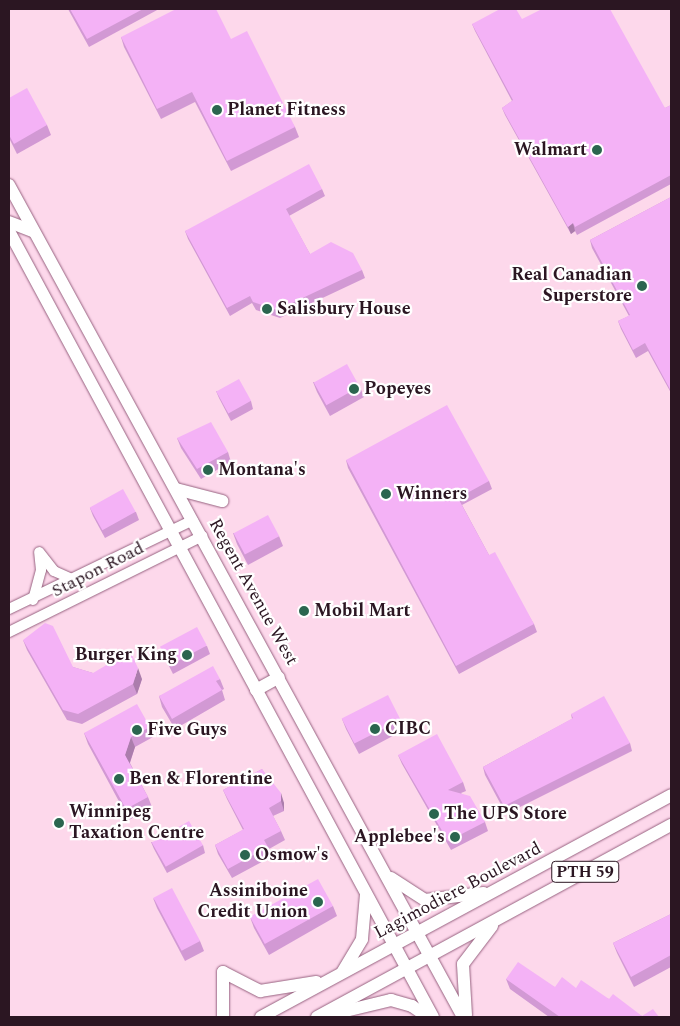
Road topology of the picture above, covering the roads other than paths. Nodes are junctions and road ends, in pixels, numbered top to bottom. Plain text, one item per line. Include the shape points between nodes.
1 (9, 185) edge
2 (14, 204) edge
3 (9, 222) edge
4 (34, 231) junction
5 (9, 232) edge
6 (176, 489) junction
7 (222, 501) dead end
8 (193, 520) junction
9 (168, 531) junction
10 (202, 536) junction
11 (177, 548) junction
12 (74, 580) junction
13 (58, 589) junction
14 (33, 600) junction
15 (57, 608) junction
16 (9, 609) edge
17 (9, 632) edge
18 (279, 677) junction
19 (256, 690) junction
20 (671, 795) edge
21 (671, 825) edge
22 (384, 870) junction
23 (493, 891) junction
24 (366, 894) junction
25 (499, 918) junction
26 (417, 932) junction
27 (394, 945) junction
28 (430, 956) junction
29 (407, 968) junction
30 (336, 976) junction
31 (223, 1017) edge
32 (261, 1017) edge
33 (317, 1017) edge
34 (428, 1017) edge
35 (433, 1017) edge
36 (465, 1017) edge

1 - 2 main road, Regent Avenue West
2 - 4 main road, Regent Avenue West
3 - 4 main road
4 - 6 main road, Regent Avenue West
5 - 9 main road
6 - 7 main road
6 - 8 main road, Regent Avenue West
8 - 9 street, Stapon Road
8 - 10 main road, Regent Avenue West
9 - 11 main road
9 - 12 street, Stapon Road
10 - 11 street, Stapon Road
10 - 18 main road, Regent Avenue West
11 - 15 street, Stapon Road
11 - 19 main road
12 - 13 street, Stapon Road
12 - 14 street via 54,571 39,552 41,570
13 - 14 street, Stapon Road
13 - 15 street
14 - 16 street, Stapon Road
15 - 17 street, Stapon Road
18 - 19 main road
18 - 22 main road, Regent Avenue West
19 - 24 main road
20 - 23 main road, Lagimodiere Boulevard / PTH 59
21 - 25 main road, PTH 59
22 - 23 main road via 425,900
22 - 26 main road, Regent Avenue West
23 - 26 main road, Lagimodiere Boulevard / PTH 59
24 - 27 main road
24 - 30 main road via 362,939
25 - 28 main road, PTH 59
25 - 36 main road via 463,964
26 - 27 main road, Lagimodiere Boulevard / PTH 59
26 - 28 main road, Regent Avenue West
27 - 29 main road
27 - 30 main road, Lagimodiere Boulevard / PTH 59
28 - 29 main road, PTH 59
28 - 36 main road, Regent Avenue West
29 - 33 main road, PTH 59
29 - 35 main road
30 - 31 main road via 260,992 223,972
30 - 32 main road, Lagimodiere Boulevard / PTH 59
33 - 34 main road via 391,1000 412,1006

